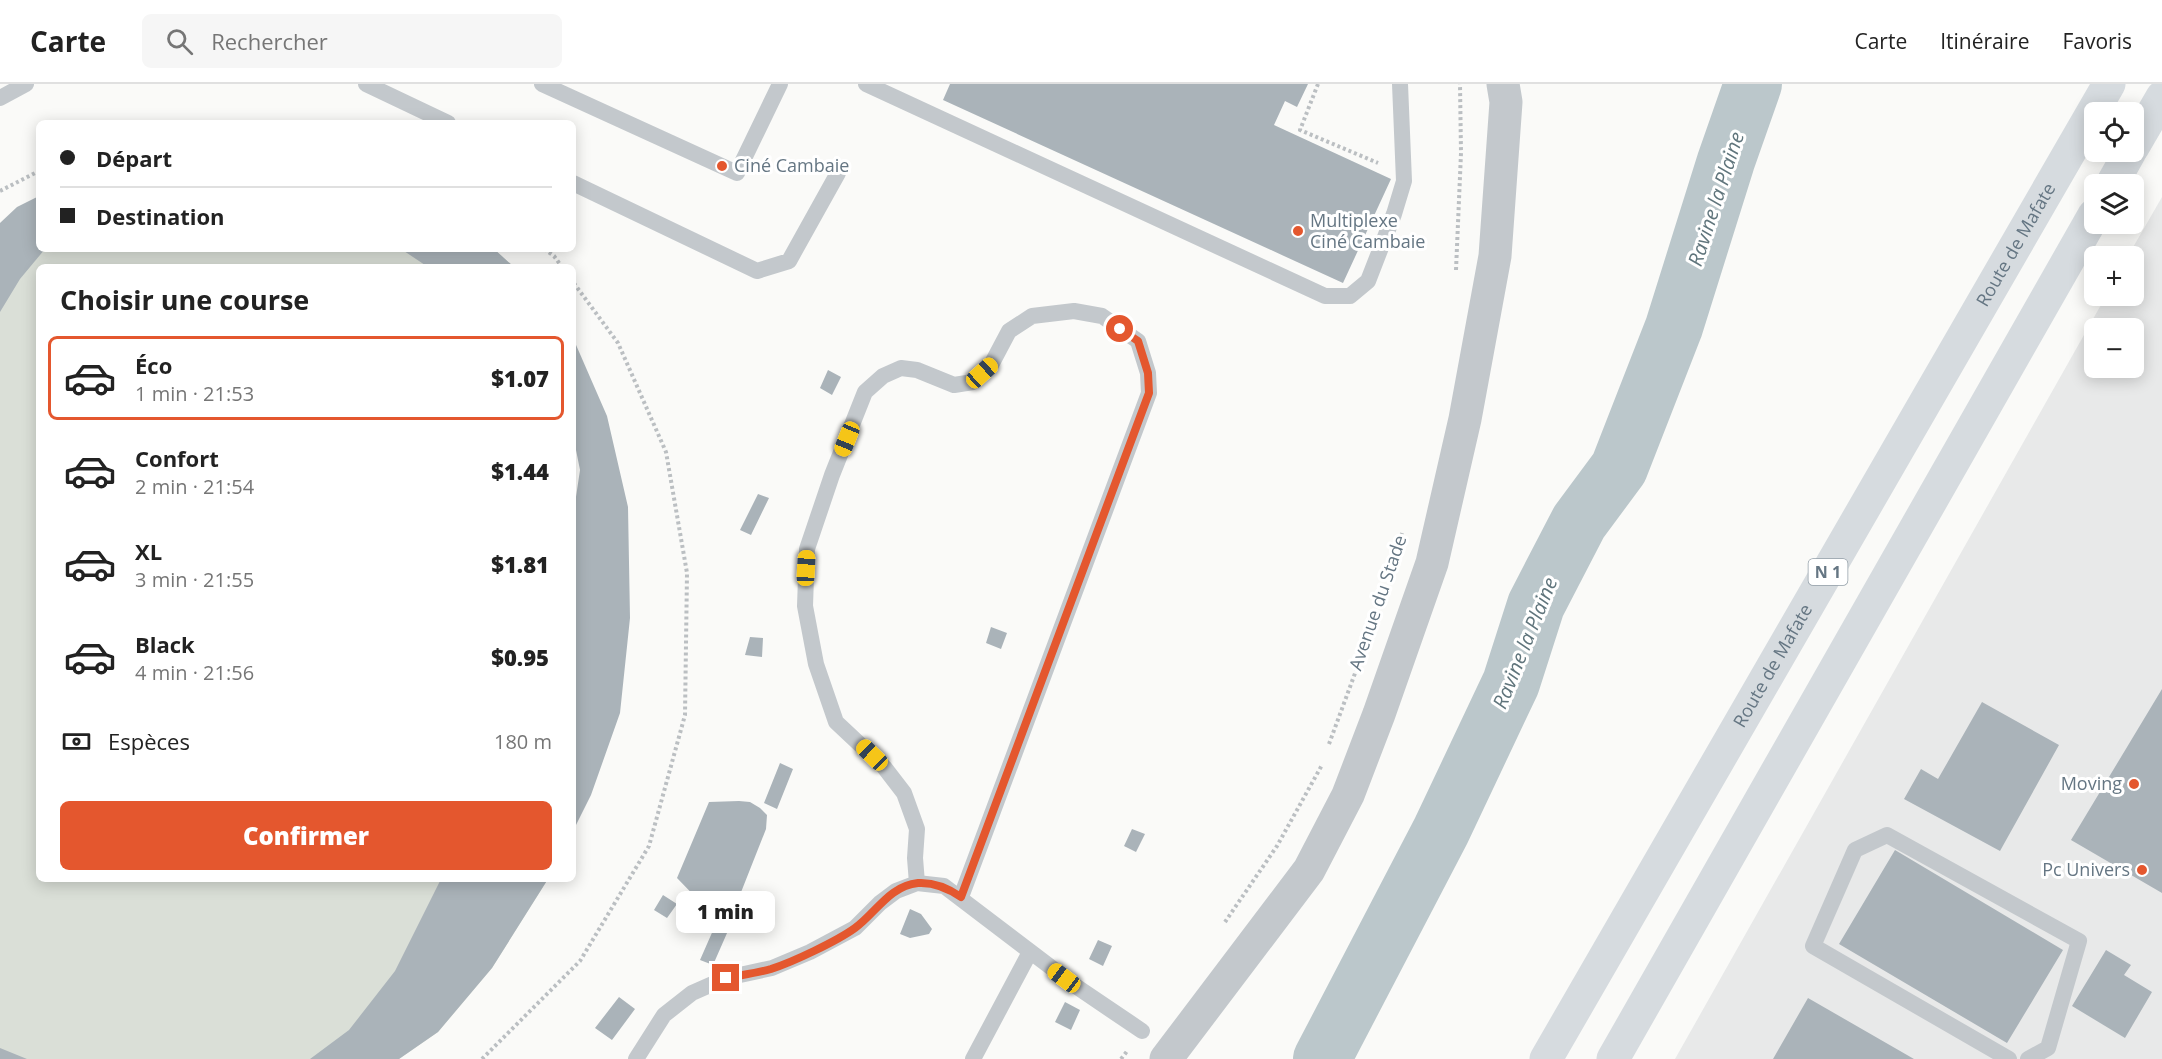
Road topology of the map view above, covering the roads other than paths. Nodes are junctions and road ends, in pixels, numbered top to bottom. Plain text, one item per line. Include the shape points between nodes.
1 (26, 84) edge
2 (366, 84) edge
3 (542, 84) edge
4 (780, 84) edge
5 (866, 84) edge
6 (1400, 84) edge
7 (1503, 84) edge
8 (2109, 84) edge
9 (903, 92) edge
10 (2162, 97) edge
11 (0, 98) edge
12 (442, 120) edge
13 (2144, 128) edge
14 (838, 173) dead end
15 (576, 184) edge
16 (2084, 233) edge
17 (917, 883) junction
18 (961, 897) junction
19 (1030, 952) junction
20 (1142, 1031) road end
21 (636, 1059) edge
22 (973, 1059) edge
23 (1166, 1059) edge
24 (1546, 1059) edge
25 (1613, 1059) edge
26 (2009, 1059) edge
27 (2028, 1059) edge

1 - 11 lane
2 - 12 lane
3 - 4 lane via 737,173
5 - 9 lane
6 - 9 lane via 1404,181 1368,281 1350,296 1325,296
7 - 23 street, Avenue du Stade via 1506,102 1495,256 1465,419 1432,563 1352,785 1309,870
8 - 24 highway, Route de Mafate / N 1
10 - 13 highway
14 - 15 lane via 789,261 757,271
16 - 25 highway
17 - 18 lane via 944,886
17 - 18 lane via 917,829 904,793 884,767 836,722 816,664 805,606 807,549 866,392 883,376 901,368 954,385 973,382 991,365 1009,331 1032,316 1074,311 1102,316 1138,341 1148,373 1149,393
17 - 21 lane via 896,891 855,928 810,952 772,968 726,978 692,993 664,1015
18 - 19 lane
19 - 20 lane
19 - 22 lane
26 - 27 lane via 1813,946 1855,850 1887,835 2079,941 2048,1048

